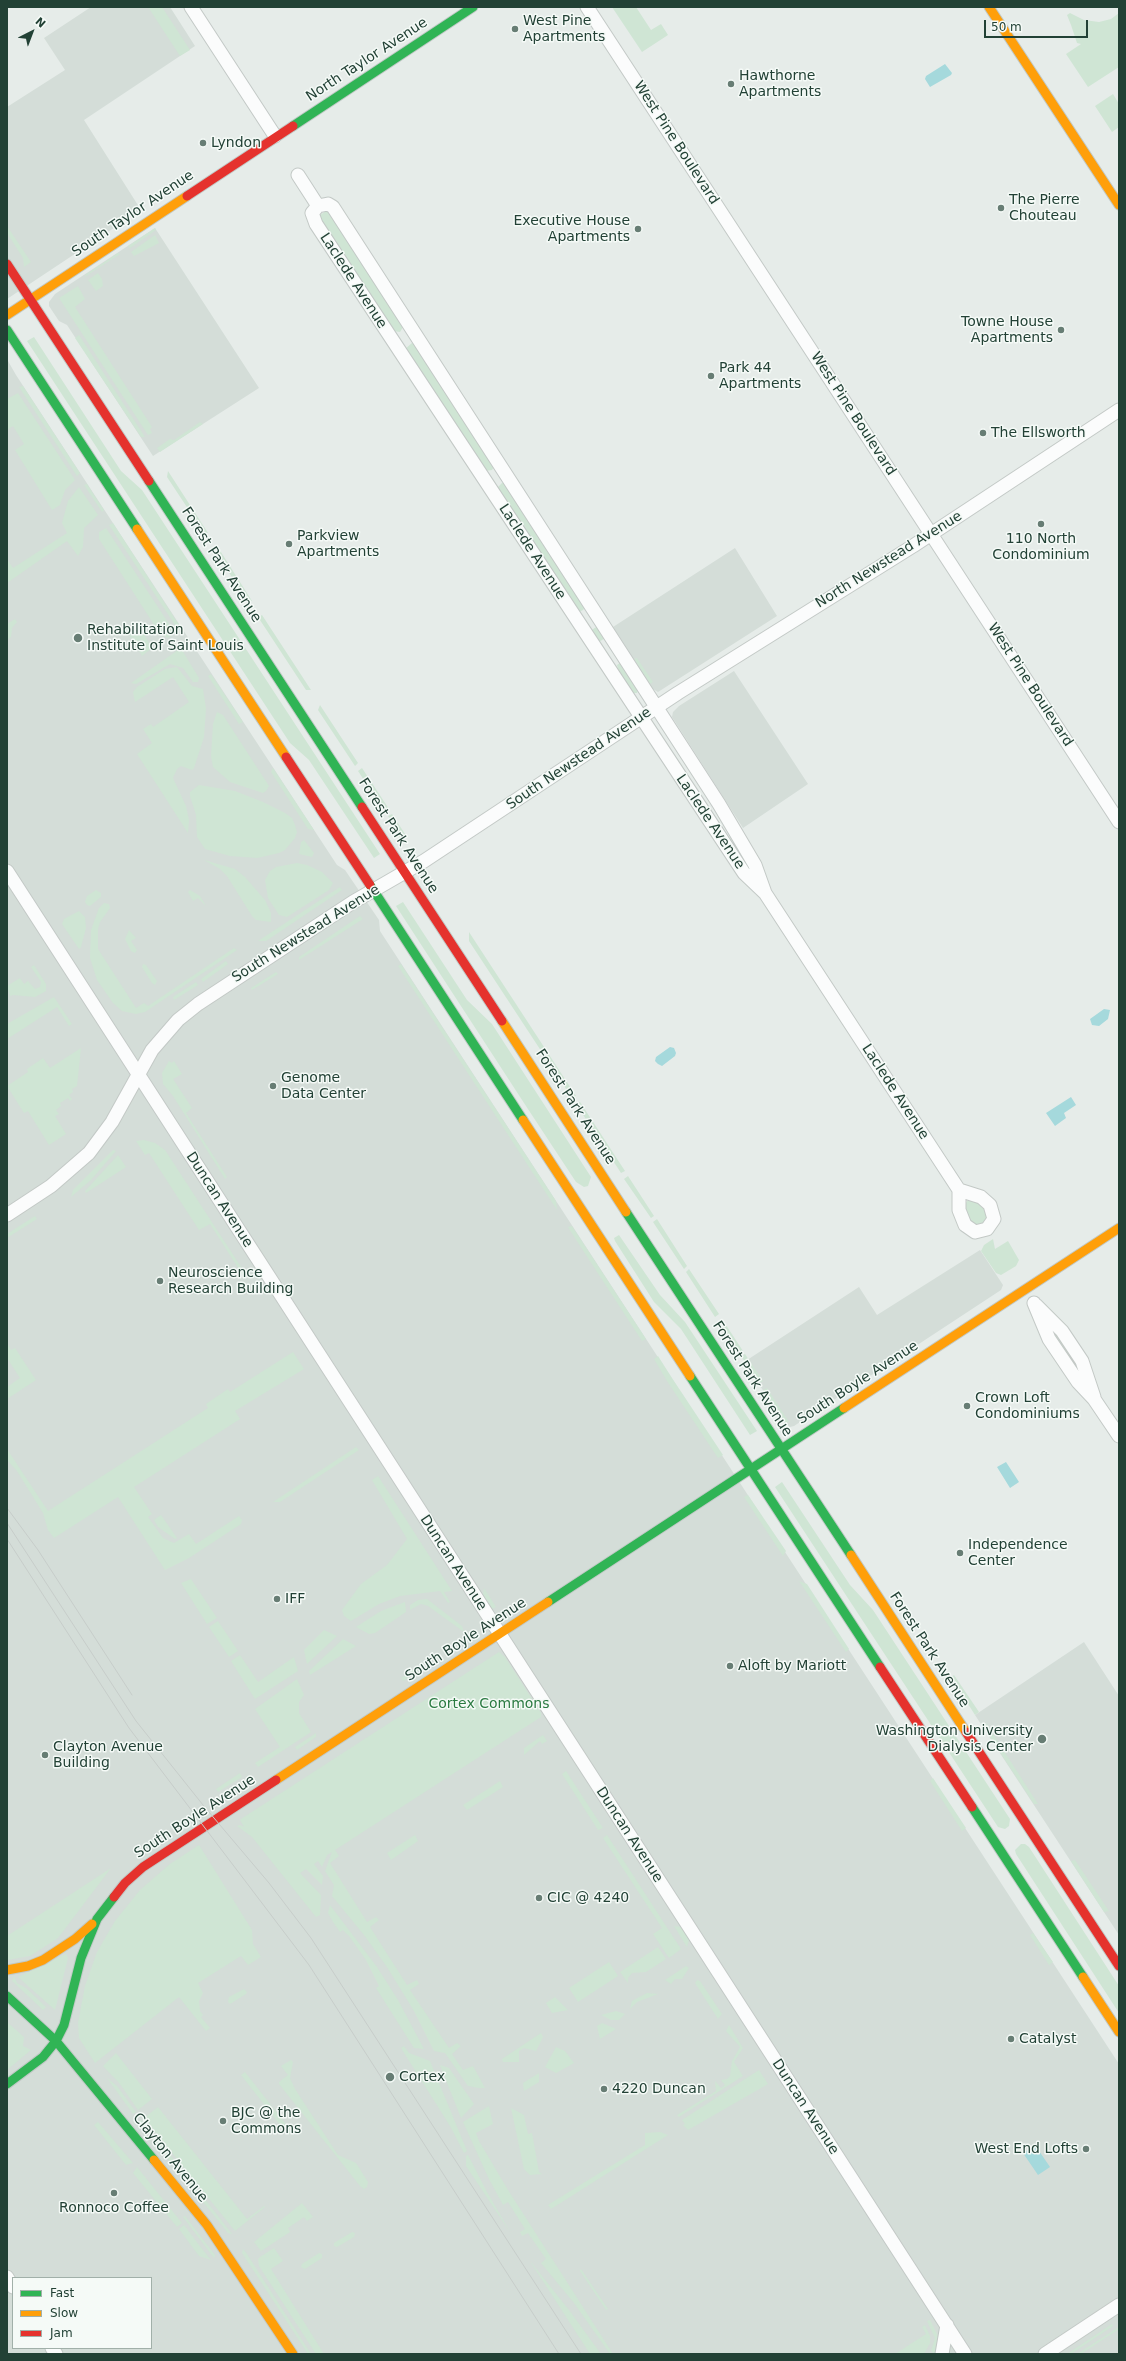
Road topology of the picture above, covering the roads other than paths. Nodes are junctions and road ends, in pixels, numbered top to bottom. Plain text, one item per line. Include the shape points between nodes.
1 (191, 7) edge
2 (474, 7) edge
3 (587, 7) edge
4 (989, 7) edge
5 (275, 136) junction
6 (298, 175) dead end
7 (1119, 205) edge
8 (318, 206) junction
9 (7, 264) edge
10 (30, 299) junction
11 (7, 315) edge
12 (7, 330) edge
13 (1119, 410) edge
14 (931, 534) junction
15 (657, 707) junction
16 (641, 718) junction
17 (1119, 822) edge
18 (7, 871) edge
19 (405, 873) junction
20 (373, 890) junction
21 (765, 893) junction
22 (138, 1074) junction
23 (959, 1190) dead end
24 (7, 1215) edge
25 (1119, 1228) edge
26 (1025, 1290) junction
27 (1119, 1436) edge
28 (782, 1450) junction
29 (752, 1470) junction
30 (499, 1635) junction
31 (97, 1919) junction
32 (1119, 1966) edge
33 (7, 1970) edge
34 (7, 1996) edge
35 (1119, 2032) edge
36 (56, 2041) junction
37 (7, 2084) edge
38 (1119, 2305) edge
39 (947, 2325) junction
40 (293, 2354) edge
41 (942, 2354) edge
42 (965, 2354) edge
43 (1045, 2354) edge

1 - 5 street
2 - 5 main road, North Taylor Avenue
3 - 14 street, West Pine Boulevard
4 - 7 main road
5 - 10 main road, South Taylor Avenue
6 - 8 street
8 - 15 street, Laclede Avenue via 328,204 333,207
8 - 16 street, Laclede Avenue via 312,213 316,224
9 - 10 main road, Forest Park Avenue
10 - 11 main road, South Taylor Avenue
10 - 19 main road, Forest Park Avenue
12 - 20 main road
13 - 14 street, North Newstead Avenue
14 - 15 street, North Newstead Avenue
14 - 17 street, West Pine Boulevard
15 - 16 street, South Newstead Avenue
15 - 21 street, Laclede Avenue via 755,865
16 - 19 street, South Newstead Avenue
16 - 21 street, Laclede Avenue via 744,873
18 - 22 street, Duncan Avenue
19 - 20 street, South Newstead Avenue
19 - 28 main road, Forest Park Avenue
20 - 22 street, South Newstead Avenue via 187,1012 160,1040
20 - 29 main road
21 - 23 street, Laclede Avenue
22 - 24 street, South Newstead Avenue via 112,1122 89,1153 51,1186
22 - 30 street, Duncan Avenue
25 - 26 main road, South Boyle Avenue
26 - 27 street via 1034,1303 1062,1331 1082,1361 1094,1399
26 - 28 main road, South Boyle Avenue
28 - 29 main road, South Boyle Avenue
28 - 32 main road, Forest Park Avenue
29 - 30 main road, South Boyle Avenue
29 - 35 main road
30 - 31 main road, South Boyle Avenue via 143,1867 125,1883
30 - 39 street, Duncan Avenue
31 - 33 main road via 75,1939 43,1960
31 - 36 main road, South Boyle Avenue via 81,1958 64,2024
34 - 36 main road, Clayton Avenue
36 - 37 main road, South Boyle Avenue via 43,2057
36 - 40 main road, Clayton Avenue via 219,2242
38 - 43 street
39 - 41 street
39 - 42 street, Duncan Avenue

